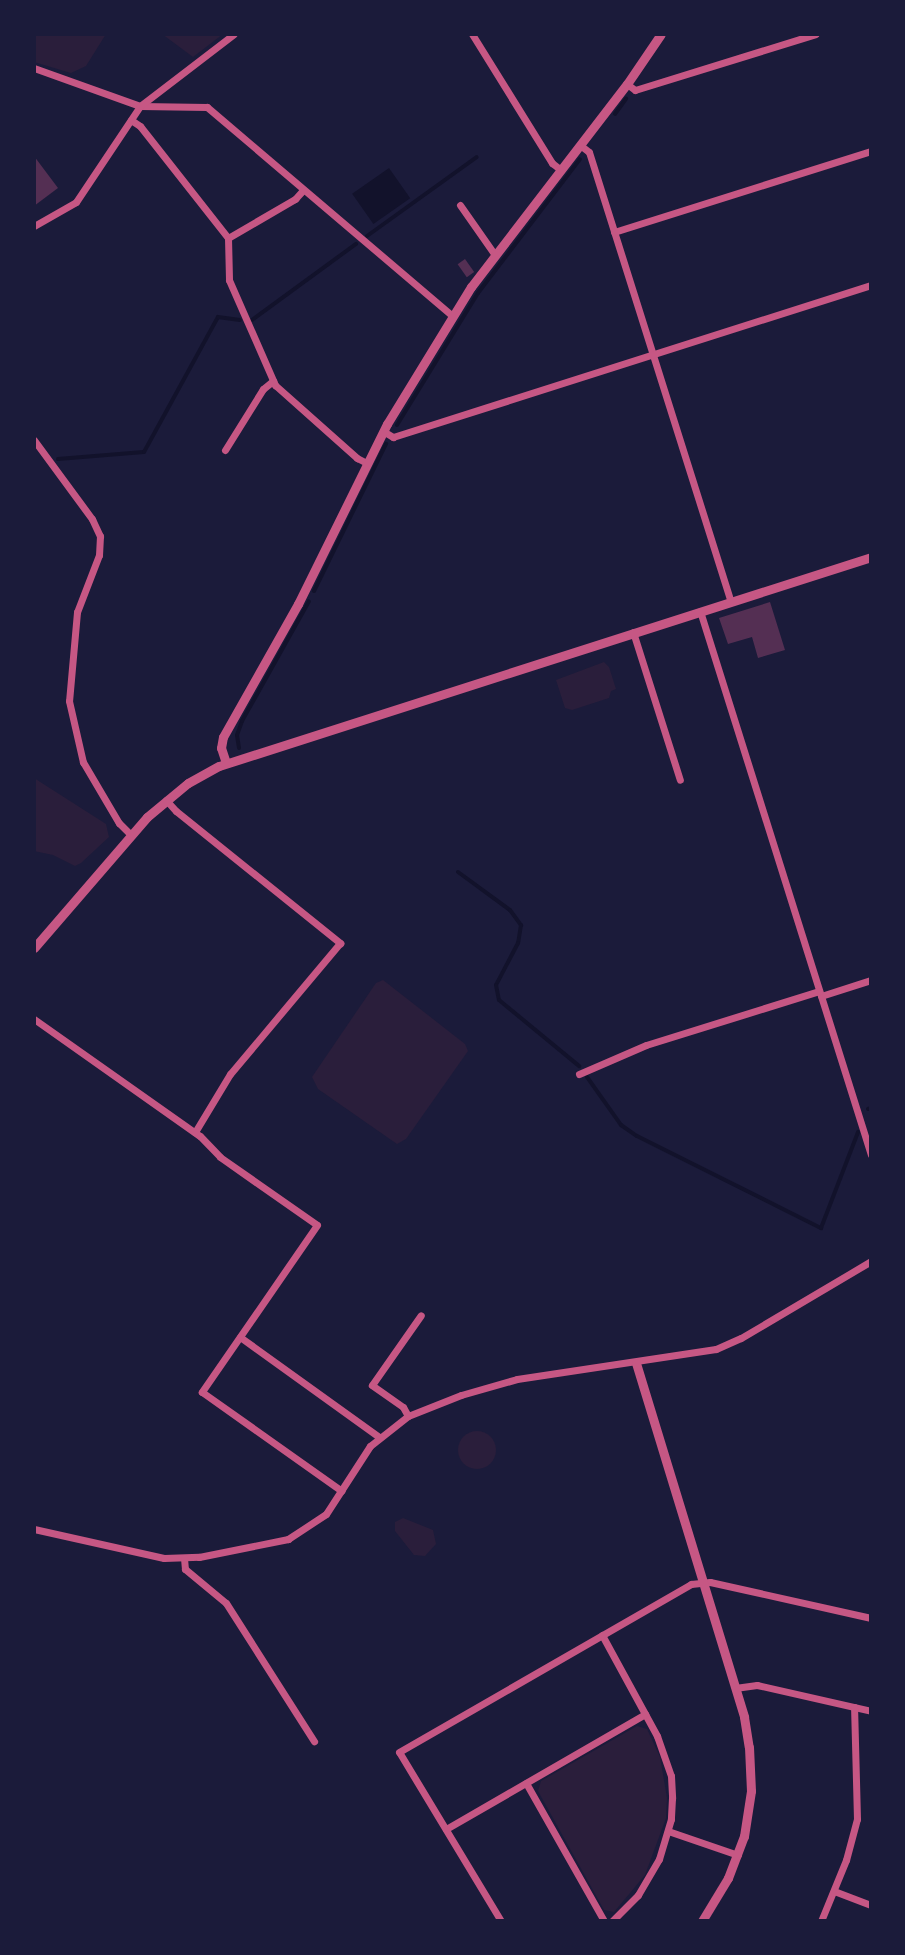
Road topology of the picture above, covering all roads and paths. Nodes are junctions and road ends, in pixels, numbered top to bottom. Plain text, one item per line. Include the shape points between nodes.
1 (234, 34) edge
2 (472, 34) edge
3 (661, 34) edge
4 (816, 34) edge
5 (34, 68) edge
6 (627, 84) junction
7 (140, 106) junction
8 (131, 120) junction
9 (580, 145) junction
10 (871, 151) edge
11 (561, 170) junction
12 (303, 190) junction
13 (460, 205) dead end
14 (34, 226) edge
15 (614, 232) junction
16 (228, 238) junction
17 (495, 255) junction
18 (871, 285) edge
19 (453, 316) junction
20 (653, 353) junction
21 (273, 381) junction
22 (383, 431) junction
23 (34, 440) edge
24 (225, 450) dead end
25 (367, 463) junction
26 (871, 557) edge
27 (731, 601) junction
28 (700, 611) junction
29 (633, 632) junction
30 (226, 763) junction
31 (680, 780) dead end
32 (166, 800) junction
33 (131, 835) junction
34 (34, 948) edge
35 (871, 980) edge
36 (820, 993) junction
37 (34, 1019) edge
38 (579, 1074) dead end
39 (195, 1132) junction
40 (871, 1155) edge
41 (871, 1261) edge
42 (421, 1315) dead end
43 (240, 1337) junction
44 (636, 1363) junction
45 (408, 1416) junction
46 (379, 1437) junction
47 (342, 1491) junction
48 (34, 1529) edge
49 (184, 1558) junction
50 (702, 1583) junction
51 (871, 1618) edge
52 (602, 1635) junction
53 (735, 1688) junction
54 (854, 1707) junction
55 (871, 1711) edge
56 (645, 1714) junction
57 (314, 1741) dead end
58 (526, 1783) junction
59 (446, 1829) junction
60 (668, 1831) junction
61 (738, 1855) junction
62 (834, 1891) junction
63 (871, 1905) edge
64 (501, 1921) edge
65 (604, 1921) edge
66 (612, 1921) edge
67 (702, 1921) edge
68 (821, 1921) edge

1 - 7 street
2 - 11 street
3 - 6 street
4 - 6 street via 635,90
5 - 7 street
6 - 9 street
7 - 8 street
7 - 12 street via 207,107
8 - 14 street via 76,202
8 - 16 street
9 - 11 street
9 - 15 street via 589,152
10 - 15 street
11 - 17 street
12 - 16 street
12 - 19 street
13 - 17 street
15 - 20 street
16 - 21 street via 229,280
17 - 19 street
18 - 20 street
19 - 22 street
20 - 22 street via 393,437
20 - 27 street
21 - 24 street
21 - 25 street
22 - 25 street
23 - 33 street via 100,536 99,555 77,612 69,701 83,762
25 - 30 street via 298,604 223,737
26 - 27 street
27 - 28 street
28 - 29 street
28 - 36 street
29 - 30 street
29 - 31 street
30 - 32 street
32 - 33 street
32 - 39 street via 340,943 230,1074
33 - 34 street
35 - 36 street
36 - 38 street via 646,1045
36 - 40 street
37 - 39 street
39 - 43 street via 220,1157 317,1225
41 - 44 street via 728,1344
42 - 45 street via 372,1385
43 - 46 street
43 - 47 street via 202,1392
44 - 45 street via 517,1379
44 - 50 street
45 - 46 street
46 - 47 street
47 - 49 street via 315,1524 288,1539
48 - 49 street via 147,1555
49 - 57 street via 185,1569 226,1603
50 - 51 street
50 - 52 street via 691,1584
50 - 53 street
52 - 56 street
52 - 59 street via 399,1752
53 - 54 street via 757,1685
53 - 61 street via 751,1776
54 - 55 street
54 - 62 street via 857,1819
56 - 58 street
56 - 60 street via 671,1776
58 - 59 street
58 - 65 street
59 - 64 street
60 - 61 street
60 - 66 street via 650,1877
61 - 67 street
62 - 63 street
62 - 68 street

